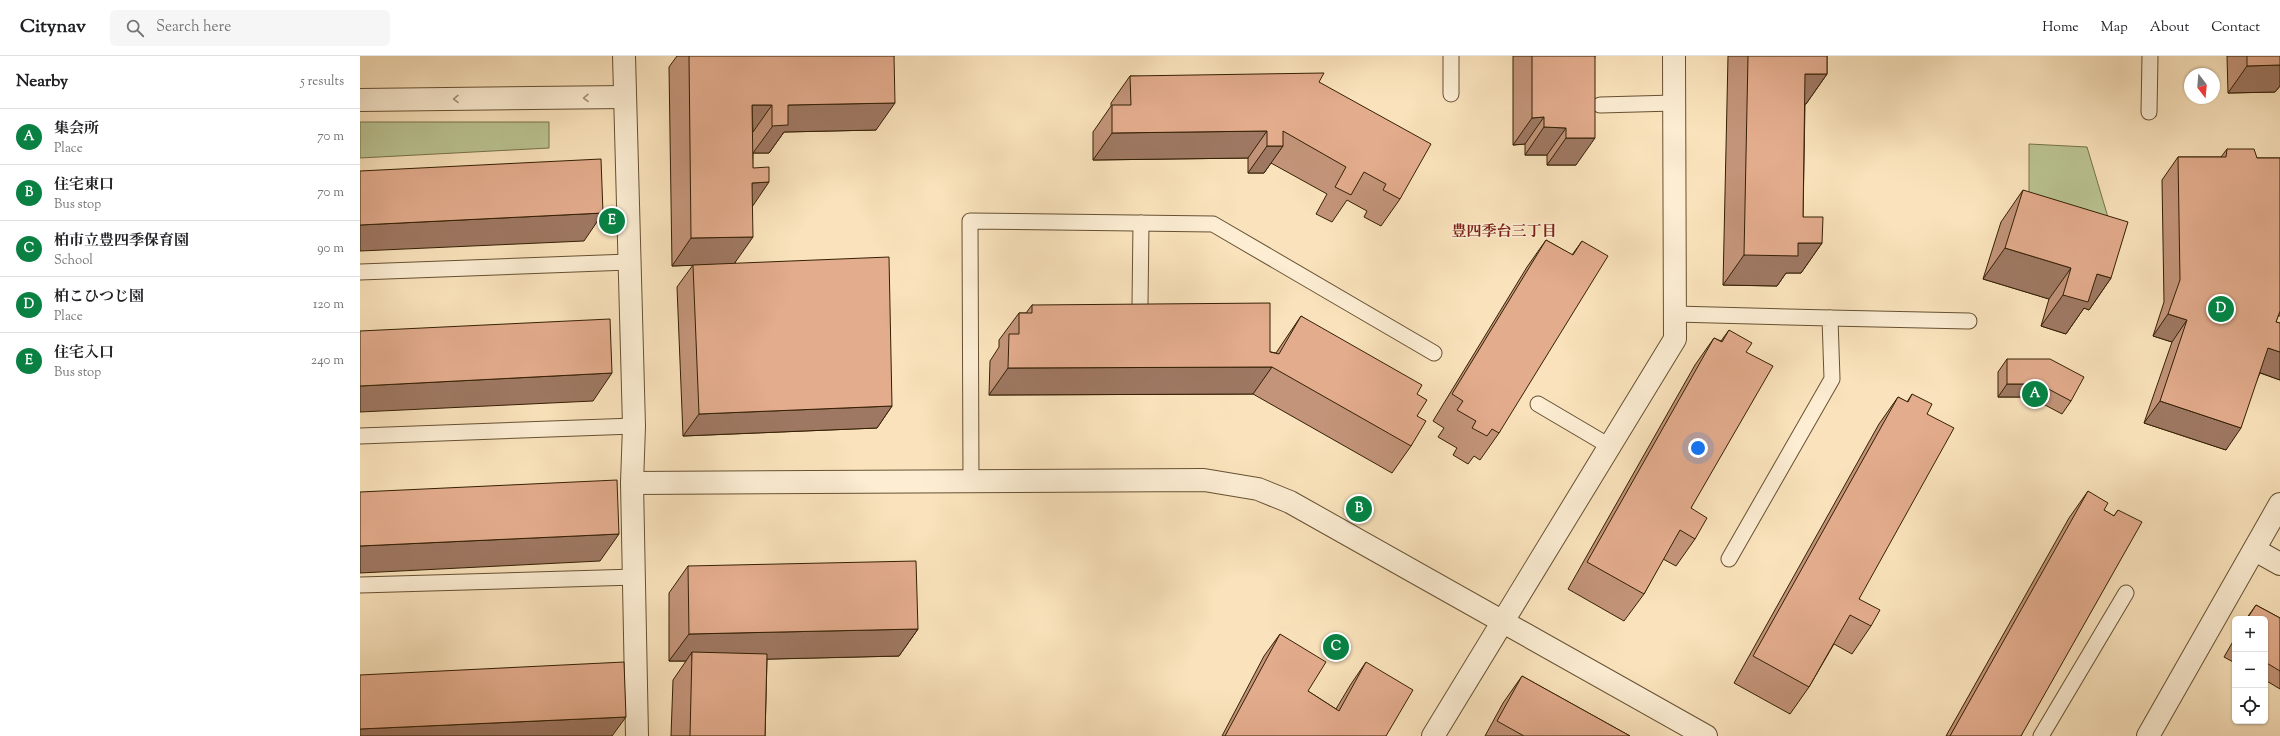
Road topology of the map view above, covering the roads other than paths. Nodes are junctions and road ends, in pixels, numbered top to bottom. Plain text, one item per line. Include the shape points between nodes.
1 (624, 56) edge
2 (1451, 56) edge
3 (1674, 56) edge
4 (2150, 56) edge
5 (1451, 94) dead end
6 (625, 97) junction
7 (360, 100) edge
8 (1674, 103) junction
9 (1600, 105) dead end
10 (2150, 112) dead end
11 (1141, 223) junction
12 (628, 262) junction
13 (360, 272) edge
14 (1140, 305) edge
15 (1675, 314) junction
16 (1830, 318) junction
17 (1969, 321) dead end
18 (1434, 353) dead end
19 (1538, 404) dead end
20 (634, 426) junction
21 (360, 436) edge
22 (1611, 447) junction
23 (971, 481) junction
24 (632, 483) junction
25 (2280, 504) edge
26 (2256, 550) junction
27 (1729, 559) dead end
28 (2280, 564) edge
29 (635, 577) junction
30 (360, 585) edge
31 (2126, 593) dead end
32 (1502, 621) junction
33 (637, 736) edge
34 (1433, 736) edge
35 (1706, 736) edge
36 (2041, 736) edge
37 (2148, 736) edge

1 - 6 street
2 - 5 lane
3 - 8 street
4 - 10 lane
6 -> 7 street
6 - 12 street
8 - 9 lane
8 - 15 street
11 - 14 lane
11 - 18 lane via 1212,224
11 - 23 lane via 970,221
12 - 13 lane
12 - 20 street
15 - 16 lane
15 - 22 street via 1675,340
16 - 17 lane
16 - 27 lane via 1832,379
19 - 22 lane
20 - 21 lane
20 - 24 street
22 - 32 street
23 - 24 street
23 - 32 street via 1204,480 1258,489 1290,502
24 - 29 street
25 - 26 street
26 - 28 street
26 - 37 street
29 - 30 lane
29 - 33 street
31 - 36 lane
32 - 34 street
32 - 35 street

